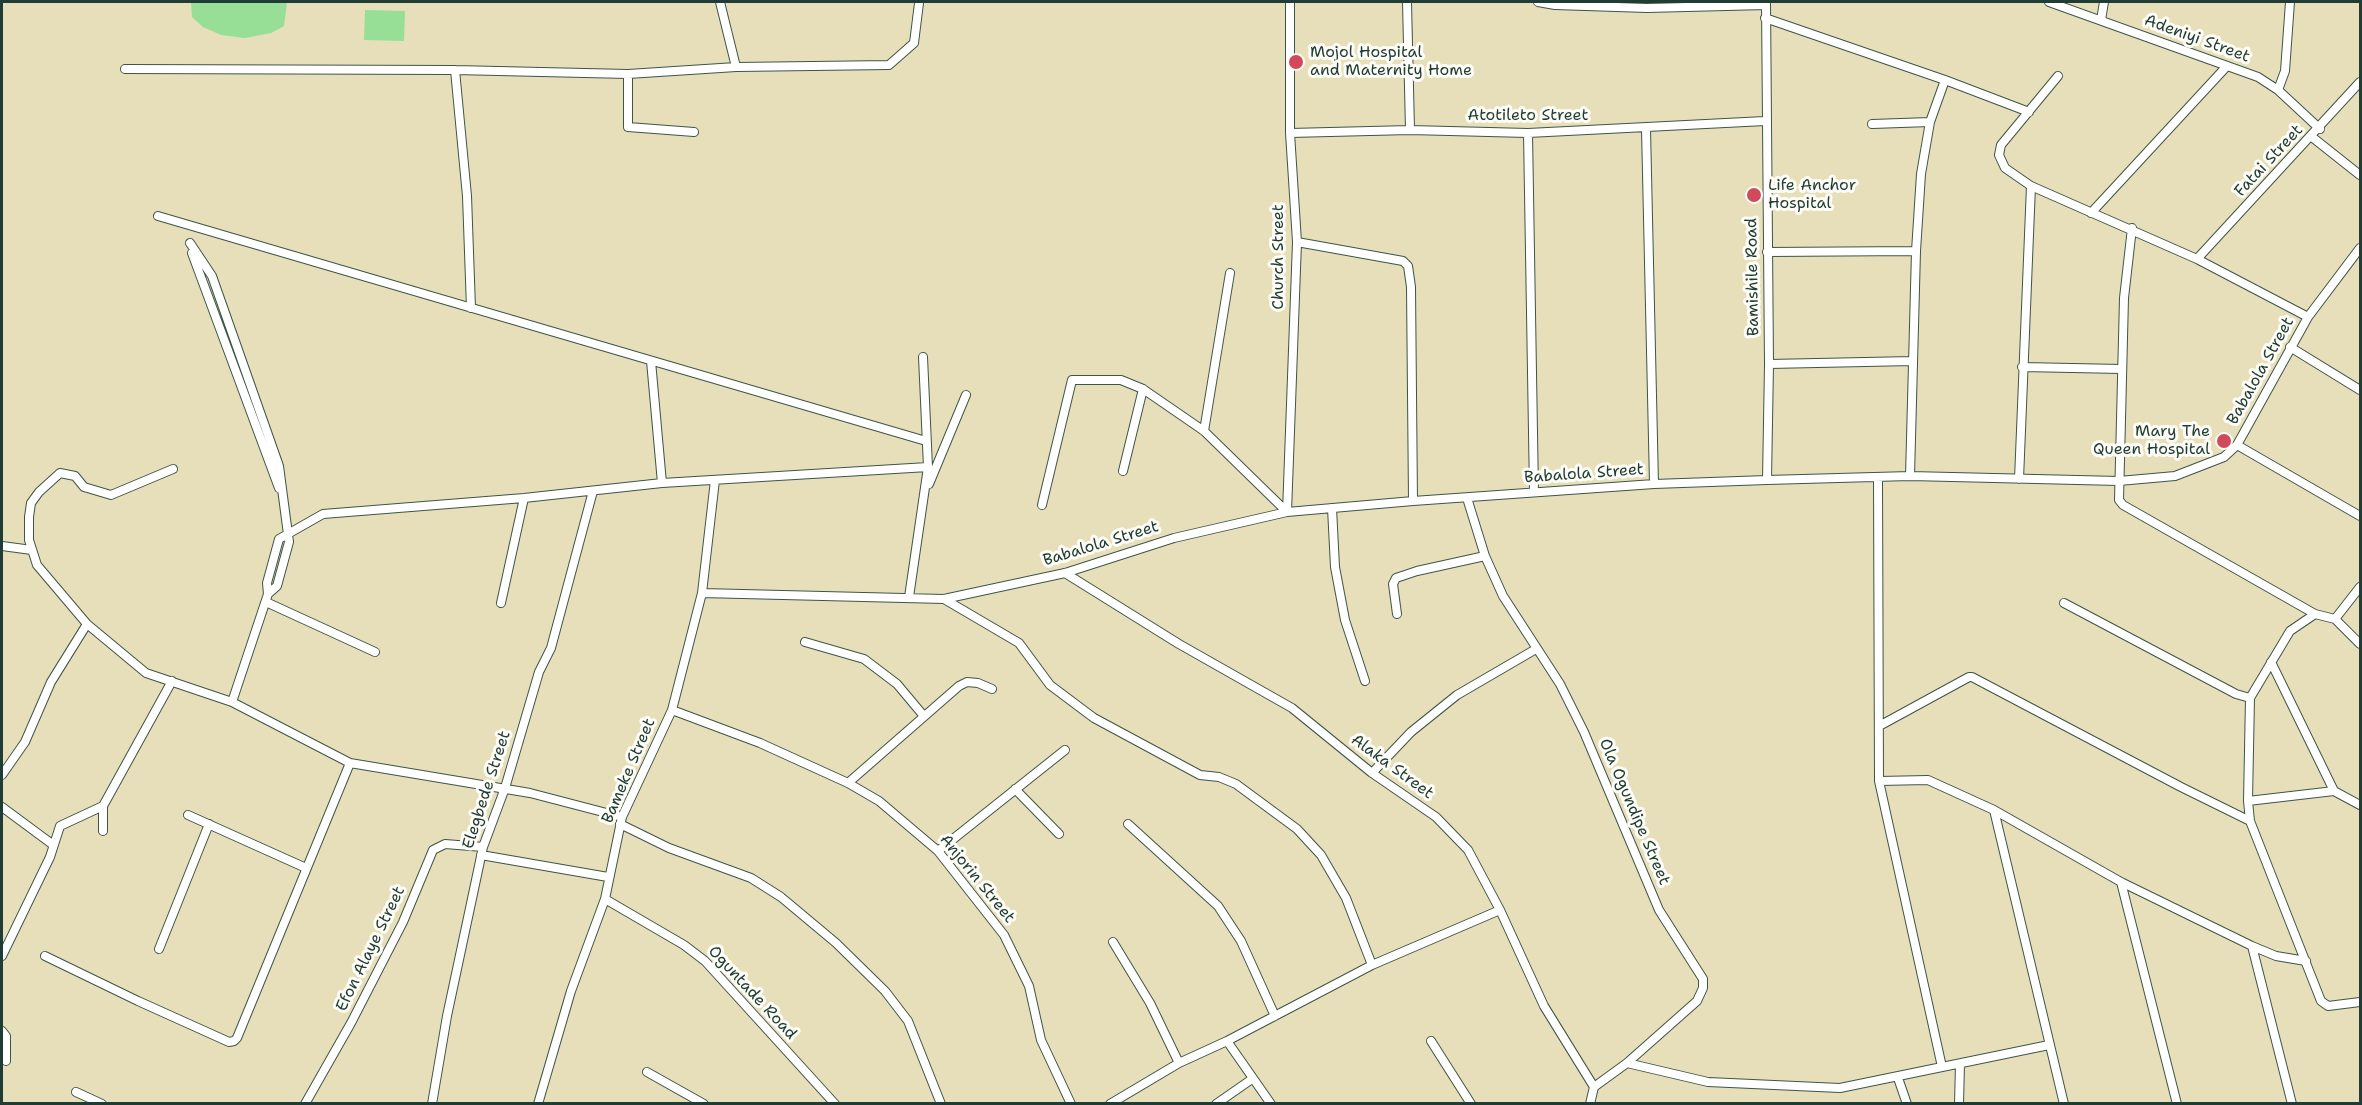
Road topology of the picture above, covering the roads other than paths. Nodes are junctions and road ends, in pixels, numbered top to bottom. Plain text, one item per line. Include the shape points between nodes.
1 (720, 2) edge
2 (1290, 2) edge
3 (1407, 2) edge
4 (1538, 2) edge
5 (2049, 2) edge
6 (2104, 2) edge
7 (2290, 2) edge
8 (919, 3) edge
9 (1766, 3) edge
10 (1647, 5) edge
11 (1765, 18) junction
12 (2101, 20) junction
13 (2228, 66) junction
14 (736, 67) junction
15 (125, 69) dead end
16 (455, 70) junction
17 (628, 74) junction
18 (2058, 76) dead end
19 (1945, 80) junction
20 (2361, 82) edge
21 (2278, 90) junction
22 (2029, 112) junction
23 (1765, 121) junction
24 (1930, 122) junction
25 (1872, 124) dead end
26 (1646, 129) junction
27 (2320, 129) junction
28 (1410, 130) junction
29 (694, 132) dead end
30 (1290, 133) junction
31 (1528, 133) junction
32 (2312, 137) junction
33 (2361, 176) edge
34 (2031, 186) junction
35 (2091, 213) junction
36 (158, 216) dead end
37 (2132, 228) junction
38 (1297, 242) junction
39 (1916, 251) junction
40 (2359, 251) edge
41 (1767, 252) junction
42 (2197, 259) junction
43 (1230, 273) dead end
44 (471, 308) junction
45 (2308, 317) junction
46 (2290, 347) junction
47 (923, 357) dead end
48 (651, 361) junction
49 (1913, 361) junction
50 (1769, 364) junction
51 (2022, 367) junction
52 (2122, 369) junction
53 (1143, 389) junction
54 (2361, 390) edge
55 (966, 395) dead end
56 (1204, 431) junction
57 (926, 441) junction
58 (2237, 445) junction
59 (928, 467) junction
60 (173, 469) dead end
61 (1123, 471) dead end
62 (1910, 476) junction
63 (1878, 477) junction
64 (2019, 479) junction
65 (715, 480) junction
66 (1767, 480) junction
67 (2119, 481) junction
68 (662, 483) junction
69 (1654, 484) junction
70 (926, 490) junction
71 (593, 491) junction
72 (1533, 492) junction
73 (282, 494) junction
74 (524, 498) junction
75 (1467, 498) junction
76 (1413, 501) junction
77 (1042, 505) dead end
78 (1332, 508) junction
79 (1287, 512) junction
80 (2361, 516) edge
81 (286, 534) junction
82 (2, 546) edge
83 (32, 550) junction
84 (1485, 556) junction
85 (1065, 573) junction
86 (2361, 587) edge
87 (702, 593) junction
88 (909, 597) junction
89 (267, 598) junction
90 (944, 599) junction
91 (501, 603) dead end
92 (2064, 603) dead end
93 (1397, 614) dead end
94 (2315, 614) junction
95 (2335, 619) junction
96 (87, 624) junction
97 (805, 642) dead end
98 (2361, 644) edge
99 (1536, 649) junction
100 (375, 652) dead end
101 (2271, 662) junction
102 (172, 681) junction
103 (1365, 681) dead end
104 (992, 689) dead end
105 (2250, 698) junction
106 (232, 702) junction
107 (672, 710) junction
108 (923, 716) junction
109 (1881, 724) junction
110 (1065, 750) dead end
111 (350, 762) junction
112 (1372, 773) junction
113 (2, 775) edge
114 (1879, 781) junction
115 (848, 783) junction
116 (505, 789) junction
117 (1015, 789) junction
118 (2334, 791) junction
119 (2248, 801) junction
120 (2361, 805) edge
121 (103, 806) junction
122 (2, 807) edge
123 (1994, 810) junction
124 (188, 815) dead end
125 (621, 821) junction
126 (2250, 821) junction
127 (209, 824) junction
128 (1128, 824) dead end
129 (103, 831) dead end
130 (1059, 834) dead end
131 (52, 844) junction
132 (482, 851) junction
133 (938, 851) junction
134 (306, 868) junction
135 (608, 877) junction
136 (2121, 882) junction
137 (605, 898) junction
138 (1500, 910) junction
139 (5, 942) edge
140 (1113, 942) dead end
141 (2252, 946) junction
142 (159, 949) dead end
143 (2, 956) edge
144 (45, 956) dead end
145 (2306, 961) junction
146 (1372, 965) junction
147 (2361, 1002) edge
148 (1275, 1016) junction
149 (2, 1031) edge
150 (1227, 1041) junction
151 (1431, 1041) dead end
152 (2049, 1045) junction
153 (6, 1061) dead end
154 (1179, 1063) junction
155 (1627, 1063) junction
156 (1960, 1064) junction
157 (1942, 1067) junction
158 (647, 1072) dead end
159 (1898, 1078) junction
160 (1252, 1079) junction
161 (1594, 1087) junction
162 (76, 1092) dead end
163 (102, 1104) edge
164 (305, 1104) edge
165 (432, 1104) edge
166 (538, 1104) edge
167 (704, 1104) edge
168 (835, 1104) edge
169 (941, 1104) edge
170 (1071, 1104) edge
171 (1110, 1104) edge
172 (1216, 1104) edge
173 (1271, 1104) edge
174 (1471, 1104) edge
175 (1590, 1104) edge
176 (1907, 1104) edge
177 (1959, 1104) edge
178 (2064, 1104) edge
179 (2177, 1104) edge
180 (2292, 1104) edge

1 - 14 street
2 - 30 street, Church Street
3 - 28 street
4 - 10 street
5 - 12 street, Adeniyi Street
6 - 12 street
7 - 21 street via 2285,71
8 - 14 street via 914,43 889,65
9 - 10 street
9 - 11 street, Bamishile Road
11 - 19 street
11 - 23 street, Bamishile Road
12 - 13 street, Adeniyi Street
13 - 21 street, Adeniyi Street via 2258,77
13 - 35 street
14 - 17 street
15 - 16 street
16 - 17 street
16 - 44 street via 467,196
17 - 29 street via 628,127
18 - 22 street
19 - 22 street
19 - 24 street
20 - 27 street, Fatai Street
21 - 27 street, Adeniyi Street
22 - 34 street via 2001,146 1999,155 2004,168
23 - 26 street, Atotileto Street
23 - 41 street, Bamishile Road
24 - 25 street
24 - 39 street via 1921,174
26 - 31 street, Atotileto Street
26 - 69 street
27 - 32 street, Fatai Street
28 - 30 street, Atotileto Street
28 - 31 street, Atotileto Street
30 - 38 street, Church Street
31 - 72 street
32 - 33 street
32 - 42 street, Fatai Street
34 - 35 street
34 - 51 street
35 - 37 street
36 - 44 street
37 - 42 street
37 - 52 street via 2124,298
38 - 76 street via 1402,261 1408,266
38 - 79 street, Church Street
39 - 41 street
39 - 49 street
40 - 45 street, Babalola Street
41 - 50 street, Bamishile Road
42 - 45 street
43 - 56 street
44 - 48 street
45 - 46 street, Babalola Street
46 - 54 street
46 - 58 street, Babalola Street via 2265,400
47 - 57 street
48 - 57 street
48 - 68 street
49 - 50 street
49 - 62 street
50 - 66 street, Bamishile Road
51 - 52 street
51 - 64 street
52 - 67 street
53 - 56 street
53 - 61 street
53 - 77 street via 1120,380 1072,380
55 - 70 street
56 - 79 street
57 - 59 street
58 - 67 street, Babalola Street via 2224,457 2175,476
58 - 80 street
59 - 65 street
59 - 70 street
60 - 83 street via 111,495 84,487 74,476 54,476 32,503 27,526
62 - 63 street, Babalola Street
62 - 64 street, Babalola Street
63 - 66 street, Babalola Street
63 - 109 street
64 - 67 street, Babalola Street
65 - 68 street
65 - 87 street, Bameke Street
66 - 69 street, Babalola Street
67 - 94 street via 2118,495 2123,505
68 - 71 street
69 - 72 street, Babalola Street
70 - 88 street
71 - 74 street
71 - 116 street, Elegbede Street via 551,648 539,672
72 - 75 street, Babalola Street
73 - 73 street via 279,465 212,276 190,243 203,288
73 - 81 street
74 - 81 street via 327,514
74 - 91 street
75 - 76 street, Babalola Street
75 - 84 street, Ola Ogundipe Street
76 - 78 street, Babalola Street
78 - 79 street, Babalola Street
78 - 103 street via 1335,567 1345,620
79 - 85 street, Babalola Street via 1174,538
81 - 89 street via 279,539
82 - 83 street
83 - 96 street via 37,565
84 - 93 street via 1396,578 1393,584
84 - 99 street, Ola Ogundipe Street via 1503,596
85 - 90 street, Babalola Street
85 - 112 street, Alaka Street via 1292,708
86 - 95 street
87 - 88 street, Babalola Street
87 - 107 street, Bameke Street
88 - 90 street, Babalola Street
89 - 100 street
89 - 106 street
90 - 146 street via 1019,643 1050,685 1094,718 1200,775 1236,784 1297,829 1321,855 1346,898
92 - 105 street via 2235,694
94 - 95 street
94 - 101 street via 2290,631
95 - 98 street
96 - 102 street via 146,674
96 - 113 street via 51,682 25,741
97 - 108 street via 864,659 897,684
99 - 112 street via 1457,695 1411,732
99 - 155 street, Ola Ogundipe Street via 1560,684 1584,732 1659,910 1703,979 1698,1000
101 - 105 street
101 - 118 street
102 - 106 street
102 - 121 street
104 - 108 street via 967,682
105 - 119 street
106 - 111 street
107 - 115 street, Anjorin Street via 760,743
107 - 125 street, Bameke Street
108 - 115 street
109 - 114 street
109 - 126 street via 1969,677
110 - 117 street
111 - 116 street
111 - 134 street
112 - 138 street, Alaka Street via 1436,817 1468,850
114 - 123 street via 1928,780
114 - 157 street
115 - 133 street, Anjorin Street via 879,801
116 - 125 street
116 - 132 street, Elegbede Street
117 - 130 street
117 - 133 street
118 - 119 street
118 - 120 street
119 - 126 street
121 - 129 street
121 - 131 street via 60,826
122 - 131 street
123 - 136 street
123 - 152 street
124 - 127 street
125 - 135 street, Bameke Street
125 - 169 street via 669,848 751,878 781,897 836,943 885,991 908,1021
126 - 145 street
127 - 134 street
127 - 142 street
128 - 148 street via 1218,906 1241,941
131 - 139 street via 50,857
132 - 135 street, Efon Alaye Street
132 - 164 street, Efon Alaye Street via 445,844 433,850 403,922
132 - 165 street, Elegbede Street
133 - 170 street, Anjorin Street via 1004,935 1015,955 1029,986 1041,1040
134 - 144 street via 234,1041
135 - 137 street, Bameke Street
136 - 141 street
136 - 179 street
137 - 166 street, Bameke Street via 571,991
137 - 168 street, Oguntade Road via 705,962
138 - 146 street
138 - 161 street, Alaka Street via 1544,1006
139 - 143 street
140 - 154 street via 1150,1003
141 - 145 street via 2276,956
141 - 180 street
145 - 147 street via 2323,1005
146 - 148 street
148 - 150 street
149 - 153 street via 6,1036
150 - 154 street
150 - 160 street
151 - 174 street
152 - 156 street
152 - 178 street
154 - 171 street
155 - 159 street via 1719,1082 1840,1088
155 - 161 street, Ola Ogundipe Street
156 - 157 street
156 - 177 street
157 - 159 street
158 - 167 street
159 - 176 street
160 - 172 street
160 - 173 street
161 - 175 street
162 - 163 street

